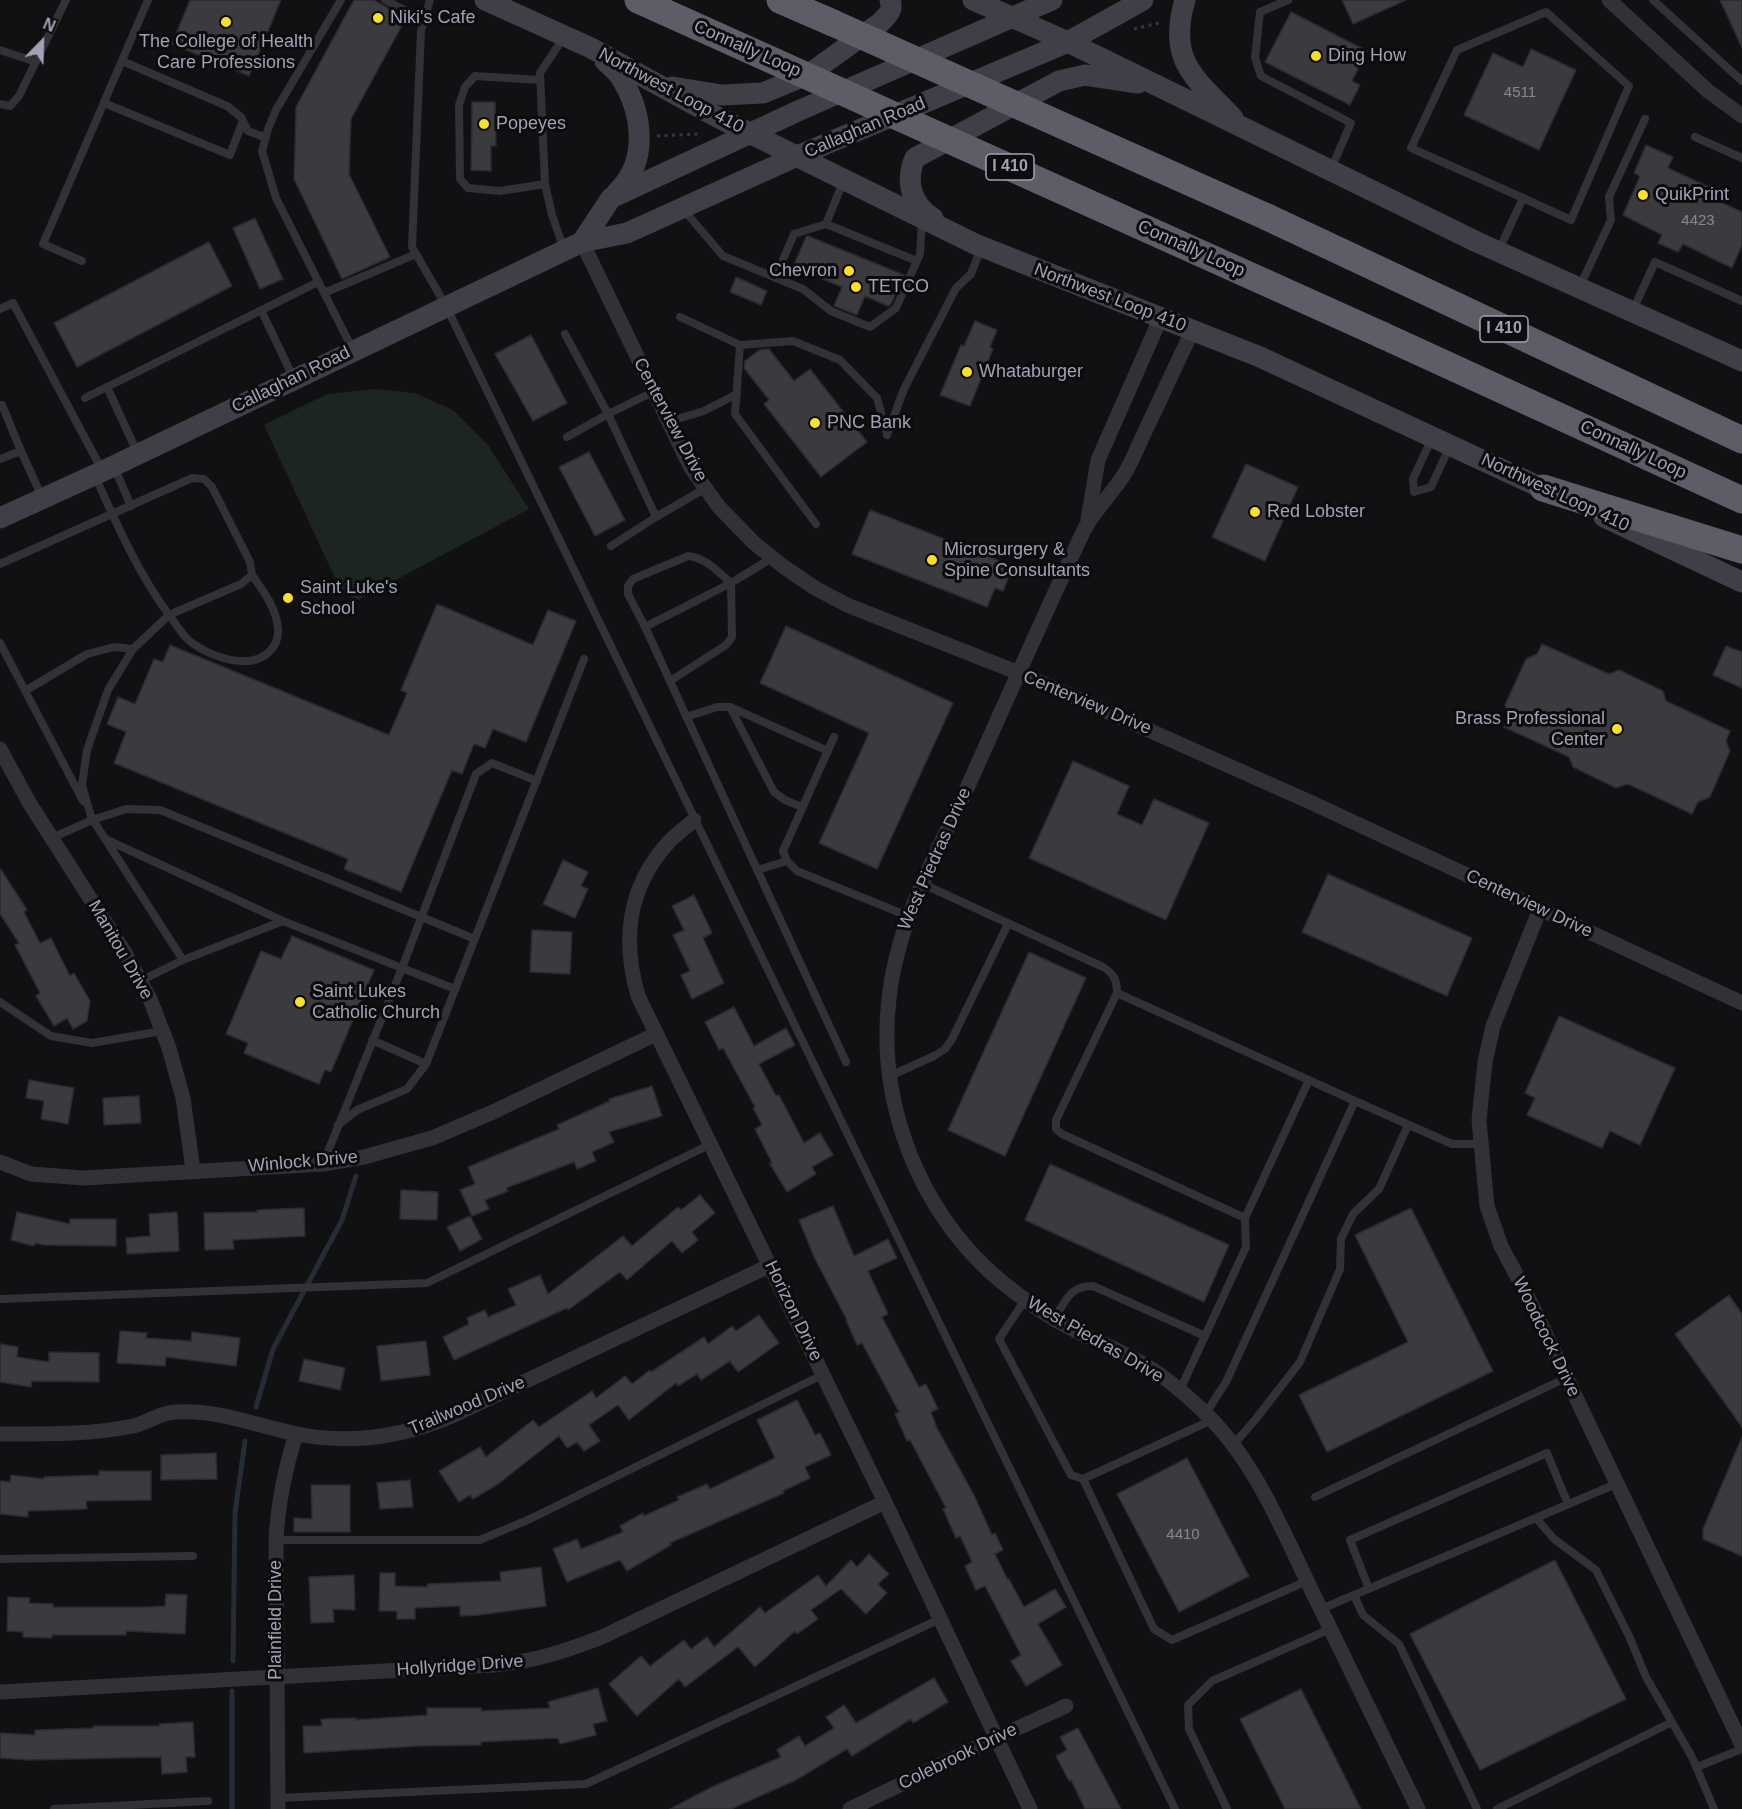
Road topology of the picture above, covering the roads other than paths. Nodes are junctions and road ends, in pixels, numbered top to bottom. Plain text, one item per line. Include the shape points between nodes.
1 (66, 0) edge
2 (148, 0) edge
3 (341, 0) edge
4 (385, 0) edge
5 (430, 0) edge
6 (484, 0) edge
7 (638, 0) edge
8 (780, 0) edge
9 (793, 0) edge
10 (890, 0) edge
11 (973, 0) edge
12 (1052, 0) edge
13 (1143, 0) edge
14 (1185, 0) edge
15 (1288, 0) edge
16 (1609, 0) edge
17 (1653, 0) edge
18 (1013, 18) junction
19 (424, 20) junction
20 (833, 23) junction
21 (565, 36) junction
22 (1068, 42) junction
23 (591, 48) junction
24 (0, 50) edge
25 (122, 61) junction
26 (36, 62) junction
27 (540, 80) junction
28 (1742, 81) edge
29 (657, 84) junction
30 (1159, 87) junction
31 (104, 103) junction
32 (0, 104) edge
33 (1742, 116) edge
34 (1645, 119) dead end
35 (243, 121) junction
36 (1244, 129) junction
37 (750, 133) junction
38 (1695, 137) dead end
39 (266, 138) junction
40 (795, 157) junction
41 (1742, 158) edge
42 (1330, 171) junction
43 (844, 181) junction
44 (545, 184) junction
45 (611, 198) junction
46 (1523, 198) junction
47 (682, 208) junction
48 (922, 219) junction
49 (826, 224) junction
50 (573, 246) junction
51 (978, 246) junction
52 (1498, 251) junction
53 (416, 254) junction
54 (82, 261) dead end
55 (916, 261) junction
56 (775, 278) junction
57 (318, 282) junction
58 (1580, 288) junction
59 (324, 293) junction
60 (1742, 301) edge
61 (446, 306) junction
62 (0, 309) edge
63 (261, 310) junction
64 (1632, 311) junction
65 (680, 317) dead end
66 (1161, 317) junction
67 (1193, 330) junction
68 (565, 334) dead end
69 (740, 345) junction
70 (353, 350) junction
71 (1742, 361) edge
72 (294, 379) junction
73 (107, 387) junction
74 (653, 392) junction
75 (737, 394) junction
76 (86, 398) dead end
77 (0, 406) edge
78 (608, 414) junction
79 (667, 422) junction
80 (567, 437) dead end
81 (1442, 440) junction
82 (1742, 440) edge
83 (21, 451) junction
84 (138, 454) junction
85 (0, 459) edge
86 (103, 470) junction
87 (706, 488) junction
88 (1543, 488) junction
89 (42, 498) junction
90 (1742, 500) edge
91 (131, 506) junction
92 (112, 514) junction
93 (656, 517) junction
94 (0, 518) edge
95 (816, 524) dead end
96 (1088, 524) junction
97 (611, 546) dead end
98 (1742, 550) edge
99 (772, 558) junction
100 (0, 564) edge
101 (252, 574) junction
102 (1742, 582) edge
103 (731, 583) junction
104 (168, 615) junction
105 (645, 627) junction
106 (0, 643) edge
107 (133, 649) junction
108 (584, 659) dead end
109 (1019, 673) junction
110 (670, 681) junction
111 (26, 691) junction
112 (730, 707) junction
113 (686, 717) junction
114 (834, 737) dead end
115 (0, 749) edge
116 (828, 751) junction
117 (537, 781) junction
118 (802, 807) junction
119 (93, 820) junction
120 (694, 820) junction
121 (52, 838) junction
122 (105, 839) junction
123 (786, 861) junction
124 (757, 870) junction
125 (923, 884) junction
126 (1540, 909) junction
127 (908, 916) junction
128 (422, 917) junction
129 (283, 921) junction
130 (1008, 924) junction
131 (475, 939) junction
132 (183, 960) junction
133 (402, 968) junction
134 (140, 981) junction
135 (455, 989) junction
136 (1117, 993) junction
137 (0, 1002) edge
138 (1742, 1004) edge
139 (162, 1031) junction
140 (656, 1034) junction
141 (372, 1040) junction
142 (846, 1062) dead end
143 (426, 1064) junction
144 (890, 1076) junction
145 (1309, 1080) junction
146 (1355, 1101) junction
147 (338, 1125) junction
148 (1408, 1125) junction
149 (1480, 1143) junction
150 (711, 1144) junction
151 (0, 1162) edge
152 (323, 1164) junction
153 (194, 1170) junction
154 (1245, 1218) junction
155 (771, 1264) junction
156 (0, 1299) edge
157 (1025, 1300) junction
158 (1054, 1318) junction
159 (1205, 1336) junction
160 (824, 1374) junction
161 (1566, 1378) junction
162 (1180, 1390) junction
163 (1209, 1416) junction
164 (0, 1434) edge
165 (296, 1434) junction
166 (1233, 1443) junction
167 (1083, 1479) junction
168 (1616, 1484) junction
169 (1315, 1497) dead end
170 (885, 1502) junction
171 (1568, 1504) junction
172 (1536, 1518) junction
173 (276, 1540) junction
174 (193, 1556) dead end
175 (0, 1559) edge
176 (1307, 1581) junction
177 (1369, 1589) junction
178 (1354, 1595) junction
179 (1321, 1610) junction
180 (940, 1619) junction
181 (1330, 1629) junction
182 (277, 1676) junction
183 (0, 1692) edge
184 (1066, 1706) dead end
185 (1672, 1722) junction
186 (996, 1738) junction
187 (1742, 1747) edge
188 (1696, 1767) junction
189 (208, 1801) dead end
190 (278, 1804) edge
191 (54, 1809) edge
192 (850, 1809) edge
193 (1030, 1809) edge
194 (1174, 1809) edge
195 (1227, 1809) edge
196 (1418, 1809) edge
197 (1477, 1809) edge
198 (1497, 1809) edge
199 (1714, 1809) edge

1 - 26 lane
2 - 25 lane
3 - 39 lane via 276,110
4 - 19 lane
5 - 19 lane
6 - 21 main road, Northwest Loop 410
7 - 90 highway, Connally Loop / I 410, bridge
8 - 20 highway, I 410
9 - 20 highway
10 - 29 main road via 890,14 880,23 809,74 763,93 722,95
11 - 18 main road
12 - 18 main road
13 - 22 main road, Callaghan Road
14 - 36 main road via 1179,33 1181,55 1191,74
15 - 42 lane via 1260,12 1255,58 1261,76 1351,123
16 - 33 street via 1708,91
17 - 28 lane
18 - 22 main road
18 - 37 main road
19 - 53 lane via 412,247
20 - 82 highway, I 410, bridge via 1268,217
21 - 23 main road, Northwest Loop 410
21 - 27 lane via 540,73
22 - 30 main road
22 - 40 main road, Callaghan Road
23 - 29 main road, Northwest Loop 410
23 - 45 main road via 620,75 630,95 640,141 628,182
24 - 26 lane
25 - 31 lane
25 - 35 lane via 227,106
26 - 32 lane via 19,96 10,106
27 - 44 lane
27 - 44 lane via 475,76 465,87 459,105 460,180 468,188 500,191
29 - 37 main road, Northwest Loop 410
30 - 36 main road
30 - 51 main road via 1085,75 1059,81 915,158 909,171 915,202 923,213
31 - 35 lane via 230,155
31 - 54 lane via 43,244
34 - 58 lane via 1609,197 1611,220
35 - 39 lane via 248,131
36 - 42 main road
37 - 40 main road, Northwest Loop 410
37 - 45 main road
38 - 41 lane
39 - 57 lane via 262,151 276,198
40 - 43 main road, Northwest Loop 410
40 - 47 main road, Callaghan Road
42 - 52 main road
43 - 48 main road, Northwest Loop 410
43 - 49 lane
44 - 50 lane via 552,215
45 - 50 main road
46 - 46 lane via 1571,220 1629,86 1546,12 1457,50 1411,148
46 - 52 lane
47 - 50 main road, Callaghan Road via 627,233
47 - 56 lane via 723,256
48 - 51 main road, Northwest Loop 410
48 - 55 lane
49 - 55 lane
49 - 56 lane via 794,234
50 - 61 main road, Callaghan Road
50 - 74 street, Centerview Drive
51 - 66 main road, Northwest Loop 410
51 - 69 lane via 971,274 956,288 904,389 887,435 877,398 840,360 793,341
52 - 58 main road
53 - 59 lane
53 - 61 lane
55 - 56 lane via 896,308 870,327 831,311 803,289
57 - 59 lane
57 - 63 lane
58 - 64 main road
59 - 70 lane
60 - 64 lane via 1655,262
61 - 70 main road, Callaghan Road
61 - 120 lane
62 - 86 lane via 13,303
63 - 72 lane
63 - 73 lane
64 - 71 main road
65 - 69 lane
66 - 67 main road, Northwest Loop 410
66 - 96 street, West Piedras Drive via 1098,460
67 - 81 main road, Northwest Loop 410
67 - 96 street, West Piedras Drive via 1126,472
68 - 78 lane
69 - 75 lane
70 - 72 main road, Callaghan Road
72 - 84 main road, Callaghan Road
73 - 76 lane
73 - 84 lane
74 - 78 lane
74 - 79 street, Centerview Drive
75 - 79 lane via 704,411
75 - 95 lane via 735,414
77 - 83 lane via 3,405
78 - 80 lane
78 - 93 lane
79 - 87 street, Centerview Drive
81 - 81 lane via 1413,479 1414,492 1431,487
81 - 88 main road, Northwest Loop 410
83 - 85 lane
83 - 89 lane
84 - 86 main road, Callaghan Road
86 - 89 main road, Callaghan Road
86 - 91 lane
86 - 92 lane
87 - 93 lane
87 - 99 street, Centerview Drive via 719,507
88 - 98 highway
88 - 102 main road, Northwest Loop 410
89 - 94 main road, Callaghan Road
91 - 92 lane
91 - 101 lane via 192,478 204,479 250,562
92 - 100 lane
92 - 104 lane
93 - 97 lane
96 - 109 street, West Piedras Drive
99 - 103 lane
99 - 109 street, Centerview Drive via 814,588 847,605
101 - 104 lane via 241,584
101 - 104 lane via 268,597 278,629 277,641 260,659 228,659 209,652 191,642
103 - 105 lane
103 - 105 lane via 706,562 688,556 633,579 628,594
103 - 110 lane via 732,637 726,645
104 - 107 lane
105 - 110 lane
106 - 111 lane
107 - 111 lane via 114,646 87,654
107 - 119 lane via 108,690 87,750 81,784
108 - 117 lane
109 - 125 street, West Piedras Drive
109 - 126 street, Centerview Drive
110 - 113 lane
111 - 119 lane
112 - 113 lane
112 - 116 lane
112 - 118 lane via 774,792
113 - 124 lane
114 - 116 lane
115 - 121 street, Manitou Drive
116 - 118 lane
117 - 128 lane via 492,763 476,774
117 - 131 lane
118 - 123 lane via 783,850
119 - 121 lane
119 - 122 lane
119 - 128 lane via 126,809 160,810
120 - 140 street, Horizon Drive via 667,843 649,868 632,909 630,970
120 - 194 lane
121 - 134 street, Manitou Drive
122 - 129 lane
122 - 132 lane
123 - 124 lane
123 - 127 lane via 797,871
124 - 142 lane
125 - 127 street, West Piedras Drive
125 - 130 lane
126 - 138 street, Centerview Drive
126 - 149 street, Woodcock Drive via 1493,1026 1480,1095
127 - 144 street, West Piedras Drive via 893,967 888,1002
128 - 131 lane
128 - 133 lane
129 - 132 lane
129 - 133 lane
130 - 136 lane via 1103,967 1113,974
130 - 144 lane via 945,1049
131 - 135 lane
132 - 134 lane
133 - 135 lane
133 - 141 lane
134 - 139 street, Manitou Drive
135 - 143 lane
136 - 145 lane
136 - 154 lane via 1056,1120 1056,1129
137 - 139 lane via 51,1036 93,1042
139 - 153 street, Manitou Drive via 183,1098
140 - 150 street, Horizon Drive
140 - 152 street, Winlock Drive via 432,1138
141 - 143 lane
141 - 147 lane
143 - 147 lane via 407,1089 357,1110
144 - 157 street, West Piedras Drive via 905,1141 932,1200 976,1257
145 - 146 lane
145 - 154 lane
146 - 148 lane
146 - 163 lane
147 - 152 lane
148 - 149 lane via 1452,1144
148 - 166 lane via 1379,1189 1353,1214 1341,1239 1340,1269 1300,1362
149 - 161 street, Woodcock Drive via 1487,1206 1501,1246
150 - 155 street, Horizon Drive
150 - 156 lane via 427,1282
151 - 153 street, Winlock Drive via 31,1174 84,1178
152 - 153 street, Winlock Drive
154 - 159 lane via 1246,1247
155 - 160 street, Horizon Drive
155 - 165 street, Trailwood Drive via 430,1425 405,1433 354,1439
157 - 158 street, West Piedras Drive
157 - 167 lane via 999,1339 1071,1475
158 - 159 lane via 1072,1291 1093,1286
158 - 162 street, West Piedras Drive via 1137,1361
159 - 162 lane
160 - 170 street, Horizon Drive
160 - 173 lane via 480,1540
161 - 168 street, Woodcock Drive
161 - 169 lane
162 - 163 street, West Piedras Drive
163 - 166 street, West Piedras Drive
163 - 167 lane
164 - 165 street, Trailwood Drive via 114,1429 173,1412 222,1415
165 - 173 street, Plainfield Drive via 279,1502
166 - 176 street, West Piedras Drive via 1270,1505
167 - 176 lane via 1154,1629 1172,1640
168 - 171 lane
168 - 187 street, Woodcock Drive
170 - 180 street, Horizon Drive
170 - 182 street, Hollyridge Drive via 602,1638 555,1655 494,1665
171 - 172 lane
171 - 177 lane via 1547,1453 1350,1540
172 - 177 lane
172 - 185 lane via 1554,1539 1596,1570 1646,1677
173 - 182 street, Plainfield Drive
174 - 175 lane
176 - 179 street, West Piedras Drive
177 - 178 lane
178 - 179 lane
178 - 197 lane via 1363,1615 1399,1644
179 - 181 street, West Piedras Drive
180 - 186 street, Horizon Drive
180 - 190 lane via 586,1784
181 - 195 lane via 1212,1681 1188,1705 1189,1729
181 - 196 street, West Piedras Drive
182 - 183 street, Hollyridge Drive
182 - 190 street, Plainfield Drive
184 - 186 street, Colebrook Drive
185 - 188 lane
185 - 198 lane
186 - 192 street, Colebrook Drive
186 - 193 street, Horizon Drive
187 - 188 lane
188 - 199 lane
189 - 191 lane

